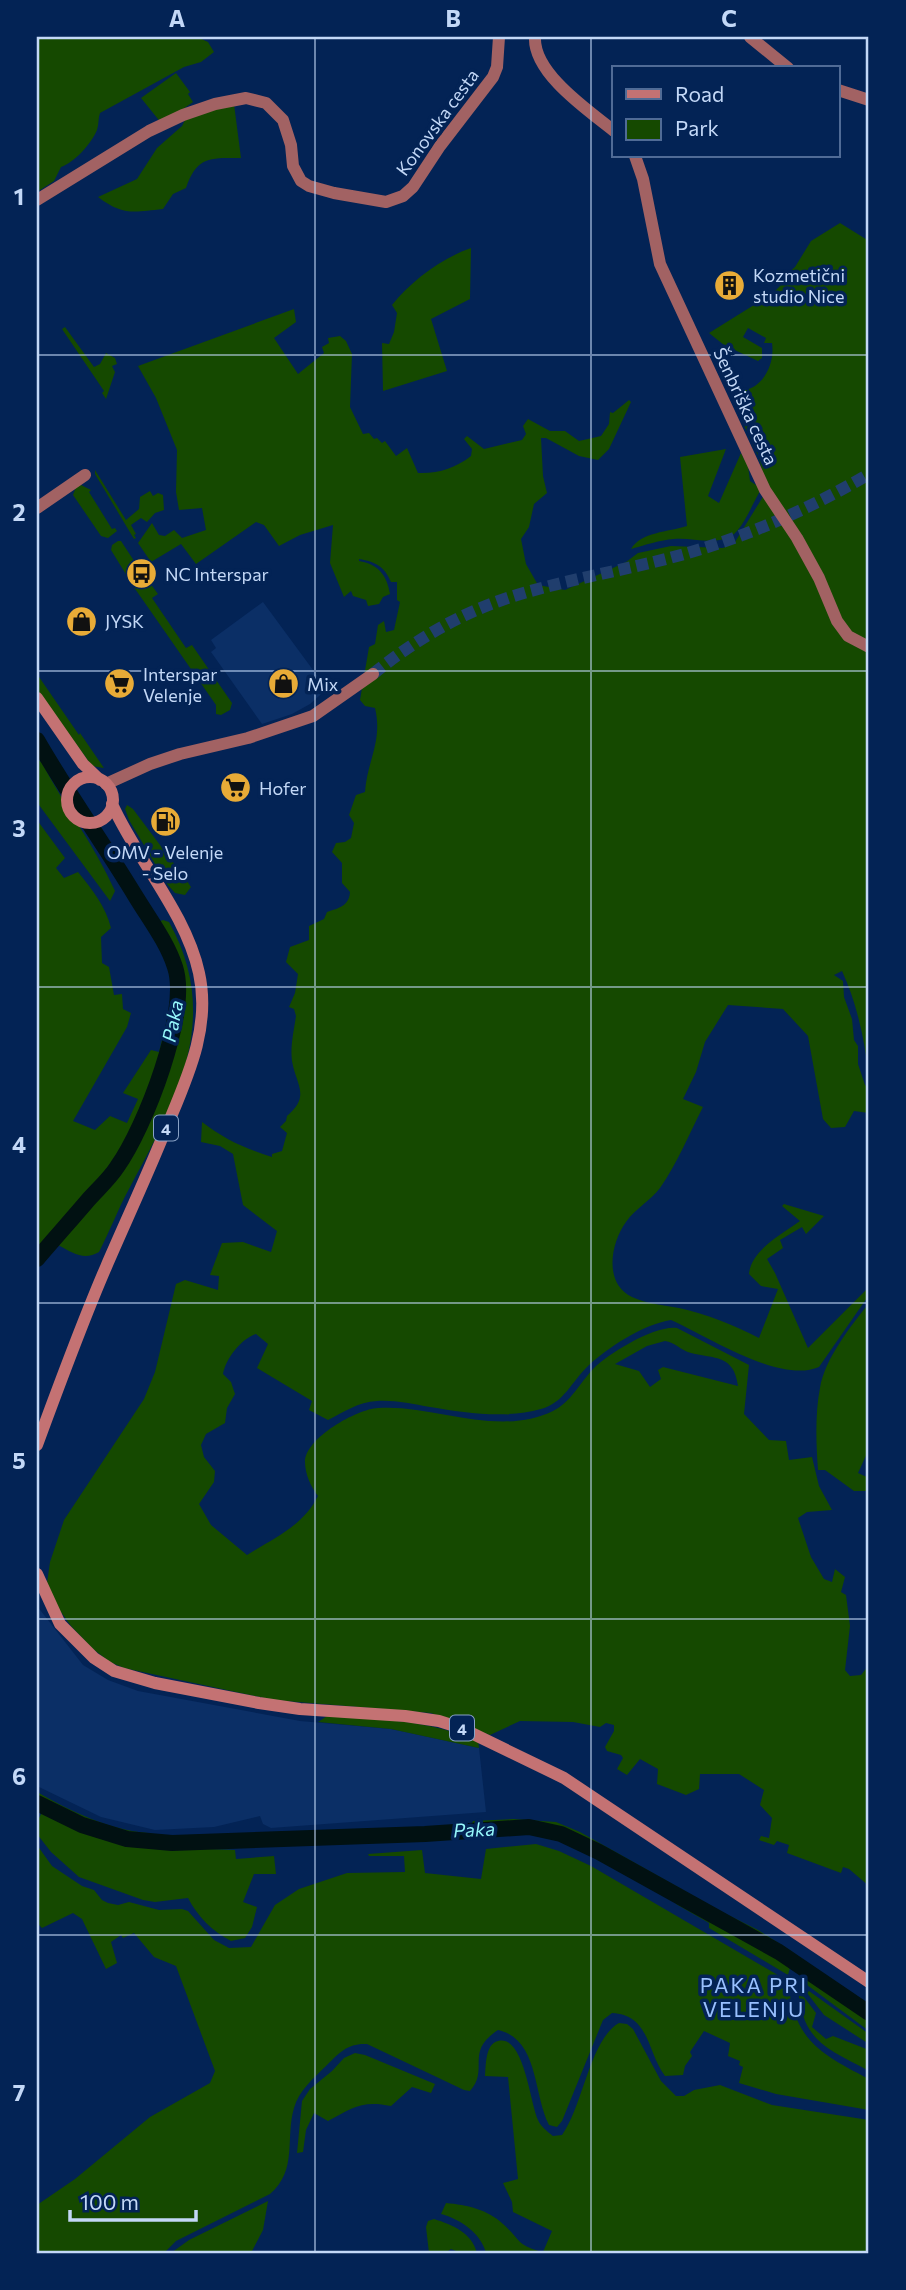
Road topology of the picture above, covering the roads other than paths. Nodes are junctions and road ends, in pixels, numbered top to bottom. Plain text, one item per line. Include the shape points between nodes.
1 (499, 37) edge
2 (535, 37) edge
3 (750, 37) edge
4 (786, 66) edge
5 (839, 90) edge
6 (869, 100) edge
7 (612, 129) edge
8 (636, 158) edge
9 (37, 200) edge
10 (85, 475) dead end
11 (37, 508) edge
12 (869, 647) edge
13 (373, 674) tunnel mouth
14 (37, 698) edge
15 (83, 764) junction
16 (87, 777) junction
17 (103, 782) junction
18 (112, 804) junction
19 (102, 819) junction
20 (125, 828) junction
21 (37, 1445) edge
22 (37, 1574) edge
23 (869, 1982) edge

1 - 9 street, Konovska cesta via 493,77 413,187 395,200 361,200 302,181 293,166 283,120 266,103 247,98 215,104 149,131
2 - 7 street via 537,53 554,79
3 - 4 street
5 - 6 street
8 - 12 street, Šenbriška cesta via 660,264 765,490 819,578 837,621 849,636
10 - 11 street
13 - 17 street via 313,716 180,754
14 - 15 main road
15 - 16 main road
15 - 17 main road
16 - 17 main road
16 - 19 main road via 74,784 67,797 71,812 83,822
17 - 18 main road, 4 via 113,797
18 - 19 main road
18 - 20 main road, 4
19 - 20 main road via 114,819
20 - 21 main road, 4 via 189,944 202,993 200,1035 182,1090
22 - 23 main road, 4 via 60,1623 93,1658 114,1671 258,1703 405,1716 461,1728 573,1784

